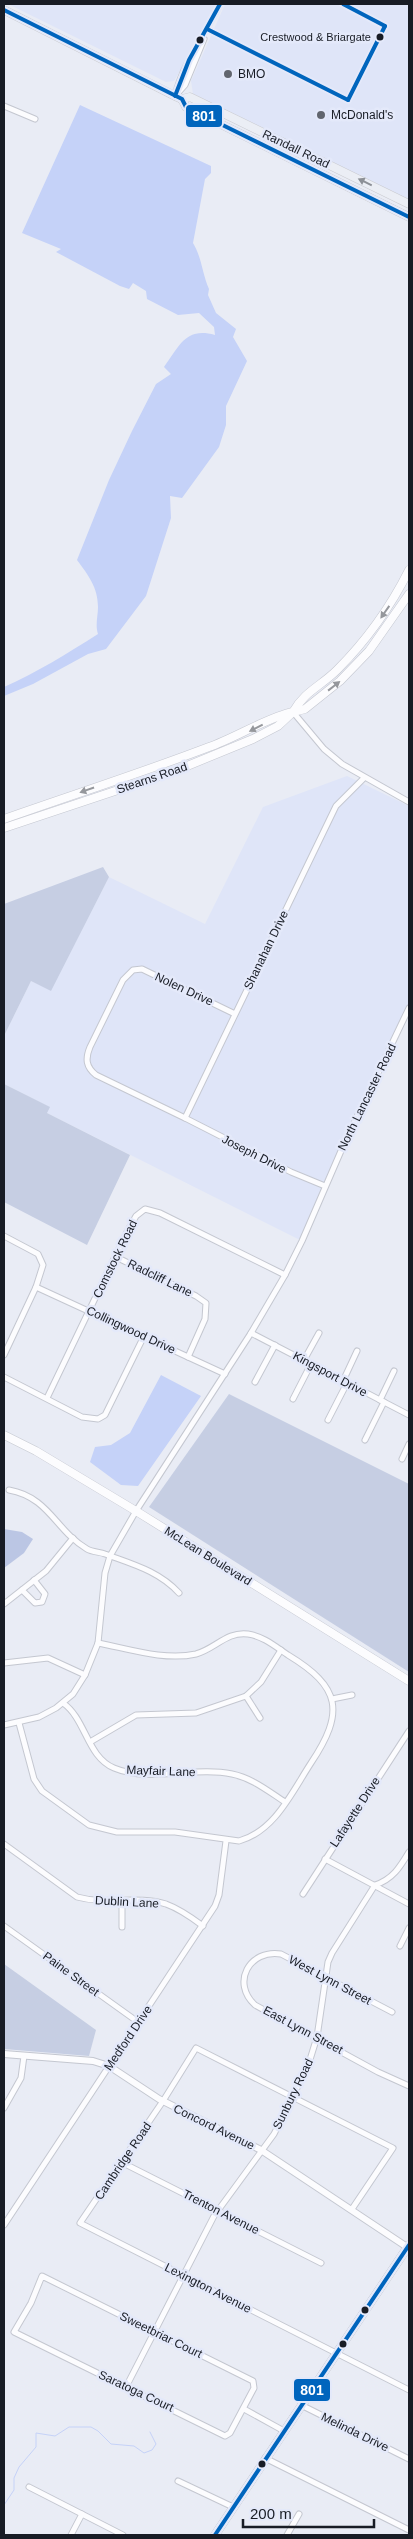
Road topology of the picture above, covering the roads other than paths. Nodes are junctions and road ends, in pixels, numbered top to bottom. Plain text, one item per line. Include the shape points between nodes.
1 (220, 4) edge
2 (4, 10) edge
3 (178, 97) junction
4 (4, 106) edge
5 (35, 119) dead end
6 (409, 204) edge
7 (409, 217) edge
8 (409, 570) edge
9 (409, 594) edge
10 (293, 712) junction
11 (364, 778) junction
12 (409, 802) edge
13 (4, 819) edge
14 (4, 828) edge
15 (409, 1008) edge
16 (235, 1014) junction
17 (185, 1118) junction
18 (325, 1186) junction
19 (4, 1236) edge
20 (116, 1257) junction
21 (285, 1275) junction
22 (36, 1287) junction
23 (90, 1310) junction
24 (251, 1333) junction
25 (319, 1333) dead end
26 (144, 1336) junction
27 (275, 1345) junction
28 (357, 1351) dead end
29 (4, 1354) edge
30 (188, 1357) junction
31 (304, 1360) junction
32 (311, 1364) junction
33 (394, 1371) dead end
34 (225, 1374) junction
35 (4, 1377) edge
36 (255, 1382) dead end
37 (345, 1382) junction
38 (47, 1398) junction
39 (293, 1399) dead end
40 (382, 1401) junction
41 (409, 1415) edge
42 (328, 1420) dead end
43 (4, 1435) edge
44 (365, 1440) dead end
45 (409, 1444) edge
46 (402, 1459) dead end
47 (9, 1490) dead end
48 (136, 1511) junction
49 (73, 1538) junction
50 (110, 1556) junction
51 (34, 1580) junction
52 (22, 1590) junction
53 (179, 1593) dead end
54 (4, 1604) edge
55 (98, 1643) junction
56 (281, 1650) junction
57 (4, 1663) edge
58 (85, 1674) junction
59 (409, 1681) edge
60 (352, 1695) dead end
61 (246, 1696) junction
62 (332, 1700) junction
63 (63, 1703) junction
64 (260, 1718) dead end
65 (19, 1722) junction
66 (4, 1725) edge
67 (409, 1731) edge
68 (90, 1742) junction
69 (285, 1802) junction
70 (226, 1841) junction
71 (4, 1844) edge
72 (409, 1852) edge
73 (325, 1859) junction
74 (375, 1885) junction
75 (303, 1894) dead end
76 (122, 1901) junction
77 (409, 1904) edge
78 (4, 1926) edge
79 (203, 1926) junction
80 (122, 1927) dead end
81 (409, 1928) edge
82 (400, 1946) dead end
83 (267, 1953) joint
84 (325, 1977) junction
85 (392, 2012) dead end
86 (138, 2022) junction
87 (317, 2037) junction
88 (4, 2054) edge
89 (24, 2056) junction
90 (109, 2066) junction
91 (409, 2086) edge
92 (292, 2097) junction
93 (163, 2101) junction
94 (4, 2108) edge
95 (262, 2150) junction
96 (121, 2162) junction
97 (352, 2210) junction
98 (218, 2211) junction
99 (80, 2223) joint
100 (4, 2226) edge
101 (408, 2246) edge
102 (321, 2263) dead end
103 (183, 2275) junction
104 (16, 2332) joint
105 (154, 2332) junction
106 (336, 2354) junction
107 (126, 2387) junction
108 (409, 2390) edge
109 (301, 2405) junction
110 (244, 2409) junction
111 (284, 2430) junction
112 (265, 2458) junction
113 (409, 2459) edge
114 (178, 2481) dead end
115 (29, 2487) dead end
116 (233, 2507) junction
117 (82, 2514) junction
118 (299, 2514) dead end
119 (409, 2530) edge
120 (71, 2535) edge
121 (123, 2535) edge
122 (215, 2535) edge
123 (287, 2535) edge

1 - 3 street via 178,82
2 - 3 main road, Randall Road
6 -> 3 main road, Randall Road via 190,97
3 - 7 main road, Randall Road via 186,107
4 - 5 street
8 -> 10 main road, Stearns Road via 370,634 336,671 301,699
10 -> 9 main road, Stearns Road via 305,709 340,681 369,650
10 - 11 street via 342,764
10 -> 13 main road, Stearns Road via 192,754
10 - 14 main road, Stearns Road via 278,726 253,739 175,771
11 - 12 street
11 - 16 street, Shanahan Drive via 336,806
15 - 18 street, North Lancaster Road
16 - 17 street, Shanahan Drive
16 - 17 street, Nolen Drive via 142,969 133,970 123,980 90,1047 86,1062 96,1075
17 - 18 street, Joseph Drive
18 - 21 street, North Lancaster Road
19 - 22 street via 38,1254 43,1271
20 - 21 street, Comstock Road via 136,1216 145,1209 160,1213
20 - 23 street, Comstock Road
20 - 30 street, Radcliff Lane via 206,1304 205,1319
21 - 24 street, North Lancaster Road
22 - 23 street, Collingwood Drive
22 - 29 street
23 - 26 street, Collingwood Drive
23 - 38 street, Comstock Road
24 - 27 street, Kingsport Drive
24 - 34 street, North Lancaster Road
25 - 31 street
26 - 30 street, Collingwood Drive
26 - 38 street via 105,1415 90,1419
27 - 31 street, Kingsport Drive
27 - 36 street
28 - 37 street
30 - 34 street, Collingwood Drive
31 - 32 street, Kingsport Drive
32 - 37 street, Kingsport Drive
32 - 39 street
33 - 40 street
34 - 48 street, North Lancaster Road
35 - 38 street
37 - 40 street, Kingsport Drive
37 - 42 street
40 - 41 street, Kingsport Drive
40 - 44 street
43 - 48 main road, McLean Boulevard
45 - 46 street
47 - 49 street via 47,1508
48 - 50 street, North Lancaster Road
48 - 59 main road, McLean Boulevard
49 - 50 street via 88,1550
49 - 51 street
50 - 53 street via 146,1569
50 - 55 street, North Lancaster Road via 105,1573
51 - 52 street
51 - 52 street via 45,1594 42,1602 35,1603
52 - 54 street
55 - 56 street via 169,1656 188,1655 198,1654 227,1637 246,1634 263,1639
55 - 58 street, North Lancaster Road
56 - 61 street via 262,1682
56 - 62 street via 315,1672 326,1685
57 - 58 street via 48,1658
58 - 63 street, North Lancaster Road via 73,1694
60 - 62 street
61 - 64 street
61 - 68 street via 196,1714 136,1715
62 - 69 street via 333,1719 329,1735
63 - 65 street, North Lancaster Road via 39,1717
63 - 68 street, Mayfair Lane via 75,1714
65 - 66 street, North Lancaster Road
65 - 70 street via 34,1778 42,1791 89,1825 116,1832 175,1832
67 - 73 street, Lafayette Drive
68 - 69 street, Mayfair Lane via 100,1757 115,1768 131,1773 234,1774
69 - 70 street via 270,1825 258,1833 239,1841
70 - 79 street, Medford Drive via 219,1895
71 - 76 street, Dublin Lane via 77,1897 91,1901
72 - 74 street, Sunbury Road via 397,1871
73 - 74 street
73 - 75 street, Lafayette Drive
74 - 77 street
74 - 84 street, Sunbury Road via 332,1953
76 - 79 street, Dublin Lane via 164,1903
76 - 80 street
78 - 86 street, Paine Street
79 - 86 street, Medford Drive
81 - 82 street
83 - 84 street, West Lynn Street via 281,1954
83 - 87 street, East Lynn Street via 256,1957 245,1976 245,1992 249,1999
84 - 85 street, West Lynn Street
84 - 87 street, Sunbury Road
86 - 90 street, Medford Drive
87 - 91 street, East Lynn Street
87 - 92 street, Sunbury Road via 312,2057
88 - 89 street, Concord Avenue
89 - 90 street, Concord Avenue via 93,2061
89 - 94 street via 21,2078
90 - 93 street, Concord Avenue
90 - 100 street, Medford Drive
92 - 93 street, Cambridge Road via 197,2048
92 - 95 street, Sunbury Road via 274,2134
92 - 97 street via 393,2148
93 - 95 street, Concord Avenue
93 - 96 street, Cambridge Road
95 - 97 street, Concord Avenue
95 - 98 street, Sunbury Road
96 - 98 street, Trenton Avenue
96 - 99 street, Cambridge Road
97 - 101 street, Concord Avenue
98 - 102 street, Trenton Avenue
98 - 103 street, Sunbury Road
99 - 103 street, Lexington Avenue
101 - 106 main road
103 - 105 street, Sunbury Road
103 - 106 street, Lexington Avenue
104 - 105 street, Sweetbriar Court via 42,2276
104 - 107 street, Saratoga Court
105 - 107 street, Sunbury Road
105 - 110 street, Sweetbriar Court via 253,2381 254,2388
106 - 108 street, Lexington Avenue
106 - 109 main road
107 - 110 street, Saratoga Court via 225,2436
109 - 111 main road
109 - 113 street, Melinda Drive
110 - 111 street
111 - 112 main road
112 - 116 main road
112 - 119 street
114 - 116 street
115 - 117 street
116 - 122 main road
117 - 120 street
117 - 121 street
118 - 123 street

